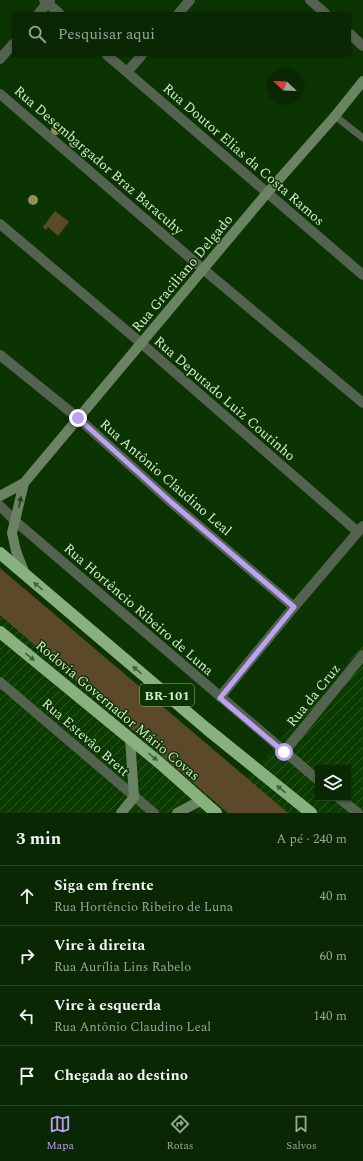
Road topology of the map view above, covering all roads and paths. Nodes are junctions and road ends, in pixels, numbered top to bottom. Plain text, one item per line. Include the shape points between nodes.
1 (190, 0) edge
2 (310, 0) edge
3 (47, 1) edge
4 (40, 12) edge
5 (58, 12) edge
6 (180, 12) edge
7 (324, 12) edge
8 (351, 35) edge
9 (12, 45) edge
10 (363, 46) edge
11 (108, 56) edge
12 (141, 56) edge
13 (0, 59) edge
14 (127, 72) junction
15 (363, 81) edge
16 (0, 94) edge
17 (336, 116) junction
18 (363, 138) edge
19 (267, 193) junction
20 (0, 224) edge
21 (203, 269) junction
22 (363, 275) edge
23 (141, 343) junction
24 (0, 355) edge
25 (363, 403) edge
26 (78, 418) junction
27 (24, 483) junction
28 (0, 496) edge
29 (0, 506) edge
30 (15, 520) junction
31 (360, 529) edge
32 (0, 553) edge
33 (25, 574) junction
34 (294, 607) junction
35 (0, 632) edge
36 (363, 655) edge
37 (0, 682) edge
38 (220, 698) junction
39 (130, 738) junction
40 (284, 752) junction
41 (315, 778) edge
42 (134, 797) junction
43 (202, 800) junction
44 (343, 801) edge
45 (121, 813) edge
46 (154, 813) edge
47 (177, 813) edge
48 (216, 813) edge
49 (311, 813) edge
50 (358, 813) edge

1 - 6 street
2 - 7 street
3 - 4 street
3 - 5 street
8 - 10 street
9 - 13 street
11 - 14 street, Rua Doutor Elias da Costa Ramos
12 - 14 street
14 - 19 street, Rua Doutor Elias da Costa Ramos
15 - 17 street, Rua Graciliano Delgado
16 - 21 street, Rua Desembargador Braz Baracuhy
17 - 18 lane
17 - 19 street, Rua Graciliano Delgado
19 - 21 street, Rua Graciliano Delgado
19 - 22 street, Rua Doutor Elias da Costa Ramos
20 - 23 street, Rua Deputado Luiz Coutinho
21 - 23 street, Rua Graciliano Delgado
21 - 25 street, Rua Desembargador Braz Baracuhy
23 - 26 street, Rua Graciliano Delgado
23 - 31 street, Rua Deputado Luiz Coutinho
24 - 26 street, Rua Antônio Claudino Leal
26 - 27 street, Rua Graciliano Delgado
26 - 34 street, Rua Antônio Claudino Leal via 172,503
27 - 28 street, Rua Graciliano Delgado
30 -> 27 street, Rua Graciliano Delgado
29 - 30 street, Rua Hortêncio Ribeiro de Luna
30 - 33 street, Rua Graciliano Delgado via 12,533
30 - 38 street, Rua Hortêncio Ribeiro de Luna
31 - 34 street
32 - 33 highway, BR-101
49 -> 33 highway, BR-101 via 207,729
34 - 38 street
35 -> 39 highway, Rodovia Governador Mário Covas
36 - 40 street, Rua da Cruz
37 - 42 street, Rua Estevão Brett
38 - 40 street, Rua Hortêncio Ribeiro de Luna
39 - 42 street
39 -> 43 highway, Rodovia Governador Mário Covas
40 - 41 street, Rua Hortêncio Ribeiro de Luna
42 - 45 street
42 - 46 street, Rua Estevão Brett
43 - 47 street
43 - 48 highway, Rodovia Governador Mário Covas
44 - 50 street

